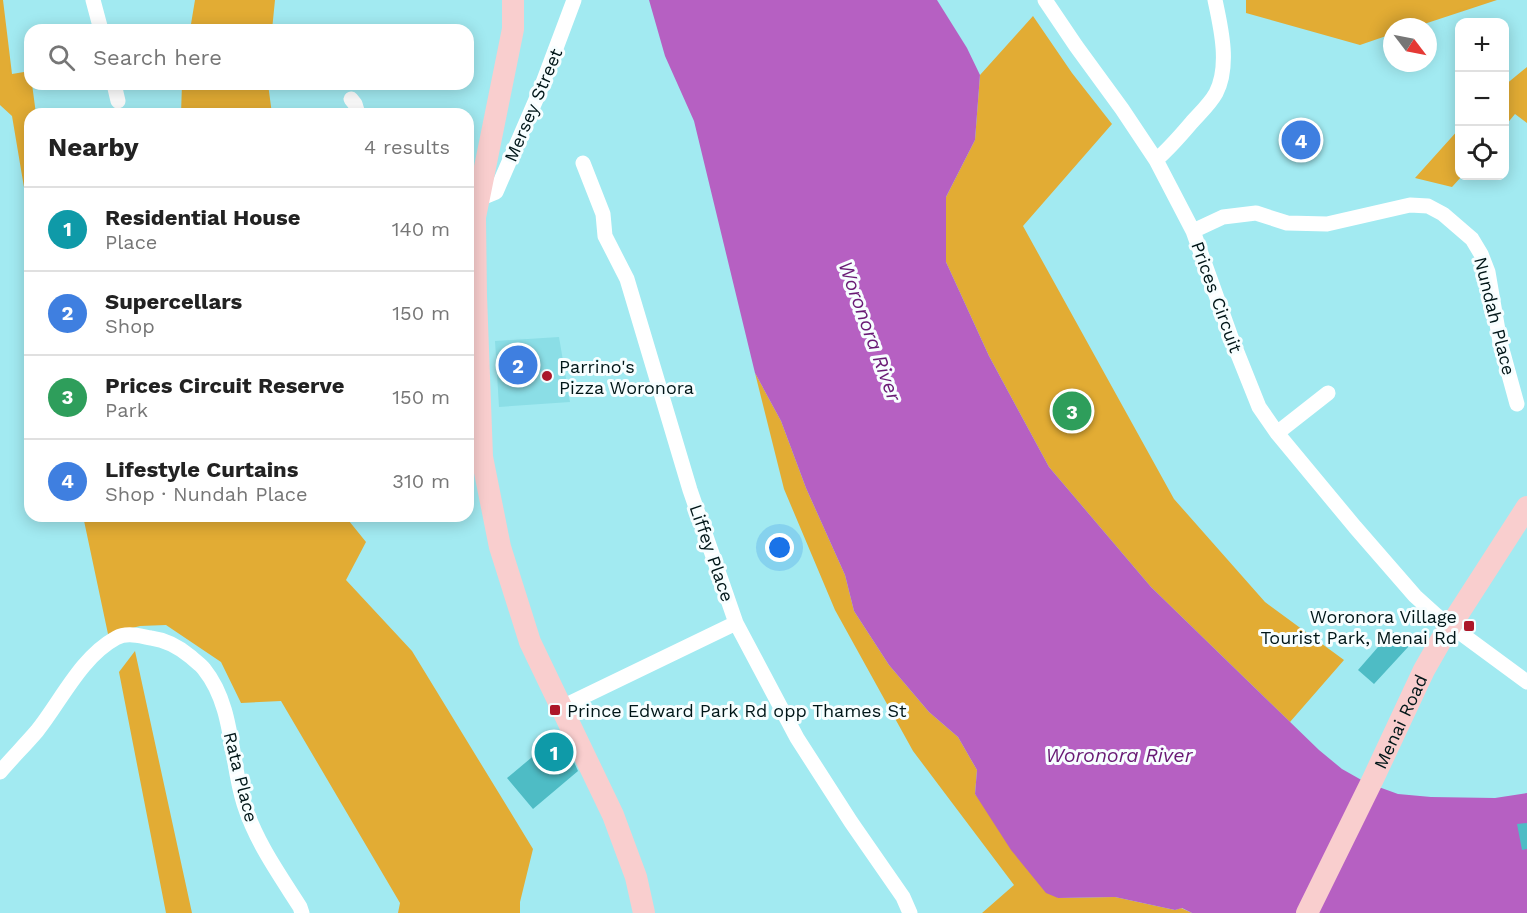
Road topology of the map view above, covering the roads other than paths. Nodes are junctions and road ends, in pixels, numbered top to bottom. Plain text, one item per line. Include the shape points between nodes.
1 (93, 0) edge
2 (513, 0) edge
3 (574, 0) edge
4 (1045, 0) edge
5 (1215, 0) edge
6 (99, 24) edge
7 (115, 90) edge
8 (351, 99) dead end
9 (118, 101) dead end
10 (356, 108) edge
11 (1156, 160) junction
12 (583, 163) dead end
13 (474, 211) edge
14 (1193, 231) junction
15 (1329, 393) dead end
16 (1517, 404) dead end
17 (1277, 433) junction
18 (1527, 507) edge
19 (736, 623) junction
20 (1450, 626) junction
21 (1527, 682) edge
22 (562, 707) junction
23 (0, 772) edge
24 (302, 913) edge
25 (644, 913) edge
26 (910, 913) edge
27 (1307, 913) edge

1 - 6 street
2 - 13 street via 513,29
3 - 13 street, Mersey Street via 496,192
4 - 11 street, Prices Circuit
5 - 11 street via 1223,52 1217,90
7 - 9 street
8 - 10 street
11 - 14 street, Prices Circuit
12 - 19 street, Liffey Place via 603,213 605,236 627,279 690,490
13 - 22 street via 482,457 500,547 530,642
14 - 16 street, Nundah Place via 1223,217 1256,213 1287,223 1327,224 1410,205 1428,206 1443,214 1472,239 1481,254
14 - 17 street, Prices Circuit via 1259,406
15 - 17 street
17 - 20 street, Prices Circuit via 1414,596
18 - 20 street, Menai Road
19 - 22 street
19 - 26 street, Liffey Place via 797,738
20 - 21 street, Prices Circuit
20 - 27 street, Menai Road via 1424,670
22 - 25 street via 613,815 636,877
23 - 24 street, Rata Place via 99,650 128,634 164,640 204,669 218,691 243,802 269,859

